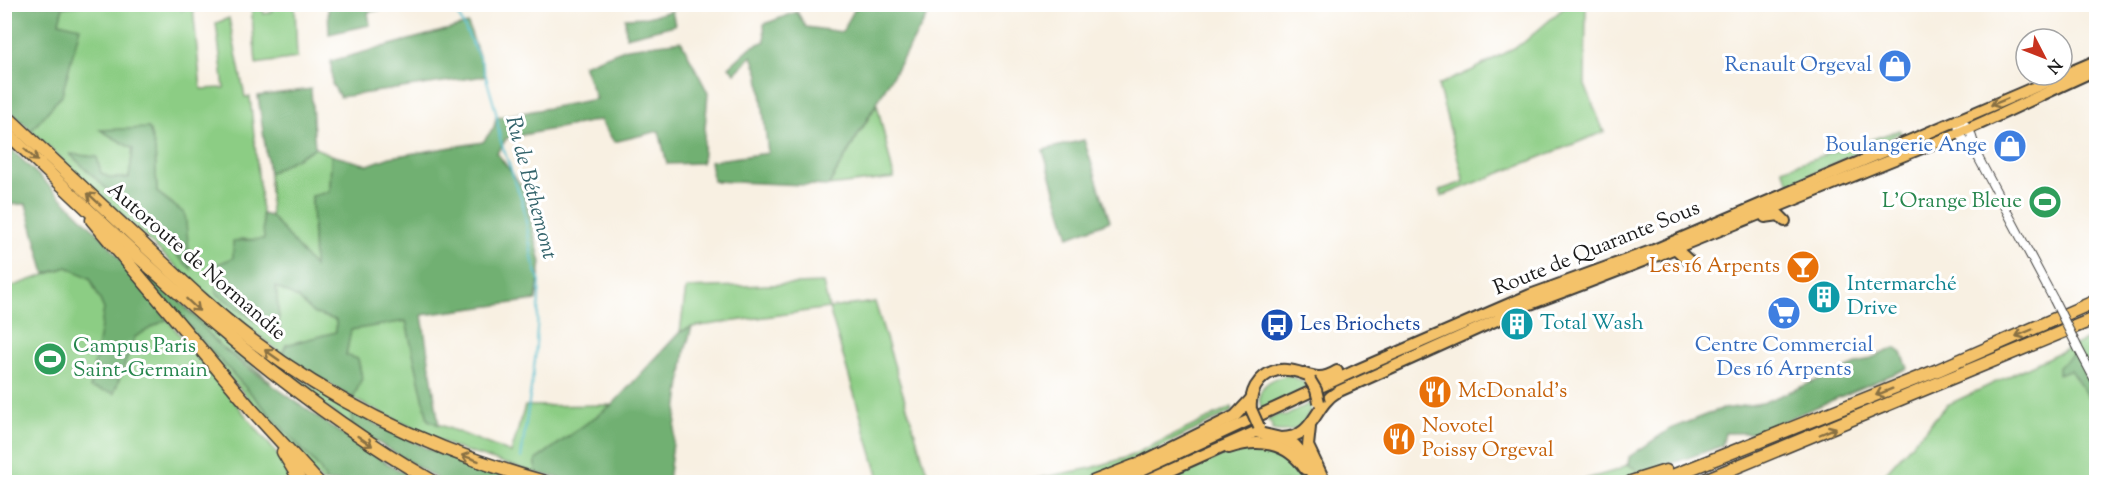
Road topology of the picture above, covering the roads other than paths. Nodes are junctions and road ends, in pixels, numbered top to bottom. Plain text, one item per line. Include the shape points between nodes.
1 (2097, 61) edge
2 (2097, 70) edge
3 (4, 114) edge
4 (1958, 119) junction
5 (4, 130) edge
6 (1964, 130) junction
7 (57, 180) junction
8 (1758, 215) junction
9 (1785, 221) dead end
10 (1676, 249) junction
11 (1689, 261) dead end
12 (1530, 295) junction
13 (1541, 300) junction
14 (2097, 302) edge
15 (2097, 318) edge
16 (1300, 373) junction
17 (2097, 382) edge
18 (1251, 404) junction
19 (1319, 407) junction
20 (252, 410) junction
21 (1310, 427) junction
22 (1263, 430) junction
23 (1281, 438) junction
24 (1774, 454) junction
25 (1181, 465) junction
26 (1134, 466) junction
27 (1694, 469) junction
28 (301, 483) edge
29 (318, 483) edge
30 (434, 483) edge
31 (545, 483) edge
32 (1093, 483) edge
33 (1102, 483) edge
34 (1116, 483) edge
35 (1128, 483) edge
36 (1143, 483) edge
37 (1314, 483) edge
38 (1325, 483) edge
39 (1631, 483) edge
40 (1657, 483) edge
41 (1700, 483) edge
42 (1720, 483) edge

1 -> 4 main road, Route de Quarante Sous
2 - 6 main road, Route de Quarante Sous
31 -> 3 highway, Autoroute de Normandie via 440,447 383,422 324,389 254,342
4 - 6 street
4 - 12 main road, Route de Quarante Sous via 1638,256
5 -> 7 highway, Autoroute de Normandie
6 - 8 main road, Route de Quarante Sous
6 - 17 street, bridge
7 - 20 highway
7 -> 30 highway, Autoroute de Normandie via 226,334 314,406
8 - 9 main road via 1779,215
8 - 10 main road, Route de Quarante Sous
10 - 11 main road
10 - 13 main road, Route de Quarante Sous
12 - 16 main road via 1460,318 1329,375
12 - 34 main road, Route de Quarante Sous via 1357,369
13 - 19 main road via 1337,392
13 - 35 main road, Route de Quarante Sous via 1433,341
14 -> 27 highway
24 -> 15 highway
16 - 18 main road via 1283,369 1268,374 1257,383
16 - 19 main road, bridge via 1317,391
18 - 22 main road, bridge
18 - 26 main road via 1235,416
19 - 21 main road
20 - 28 highway
20 - 29 highway
21 - 23 main road via 1297,436
21 - 38 main road via 1308,446
22 - 23 main road
22 - 25 main road
23 - 37 main road via 1304,454
24 - 41 highway
24 - 42 highway via 1760,466
25 - 36 main road
25 - 37 main road via 1238,445 1265,442 1296,457
26 - 32 highway
26 - 33 main road
27 - 39 highway via 1680,466
27 - 40 highway

